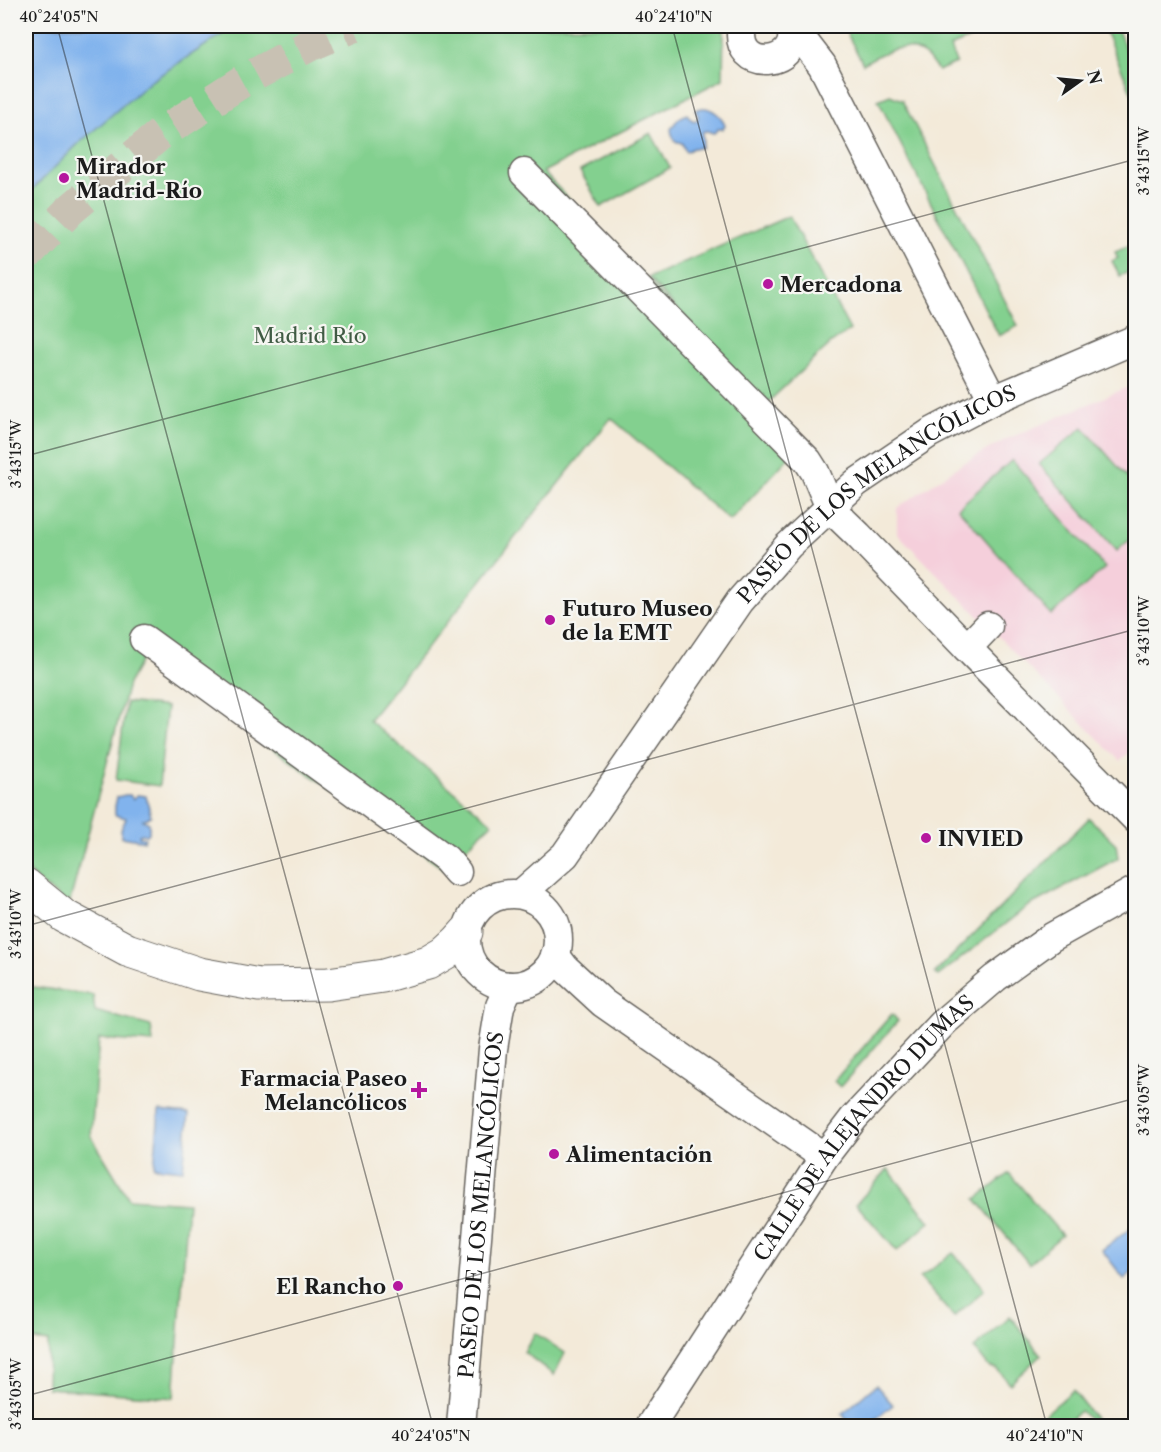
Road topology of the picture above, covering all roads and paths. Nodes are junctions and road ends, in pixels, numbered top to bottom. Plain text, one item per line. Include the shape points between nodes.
1 (742, 26) edge
2 (791, 26) edge
3 (776, 59) junction
4 (822, 65) junction
5 (524, 173) dead end
6 (1136, 339) edge
7 (993, 400) junction
8 (830, 508) junction
9 (988, 626) dead end
10 (144, 639) dead end
11 (967, 648) junction
12 (1136, 819) edge
13 (565, 855) junction
14 (457, 872) dead end
15 (26, 885) edge
16 (1136, 890) edge
17 (522, 894) junction
18 (548, 910) junction
19 (466, 932) junction
20 (555, 955) junction
21 (522, 983) junction
22 (603, 1004) junction
23 (824, 1157) junction
24 (461, 1426) edge
25 (650, 1426) edge

1 - 3 street via 742,42 752,56
2 - 3 street via 789,47
2 - 4 street
3 - 4 street
4 - 7 street
5 - 8 street via 808,461
6 - 7 street, PASEO DE LOS MELANCÓLICOS
7 - 8 street, PASEO DE LOS MELANCÓLICOS via 930,433 856,483
8 - 11 street
8 - 13 street, PASEO DE LOS MELANCÓLICOS via 788,546 740,602
9 - 11 street
10 - 14 street via 446,859
11 - 12 street
13 - 17 street, PASEO DE LOS MELANCÓLICOS
13 - 18 street, PASEO DE LOS MELANCÓLICOS
15 - 19 highway via 64,916 127,950 199,974 259,985 328,984 383,976 428,963
16 - 23 street, CALLE DE ALEJANDRO DUMAS via 1052,937 995,978 946,1020 854,1118
17 - 18 street
17 - 19 street via 507,893 486,901 471,917
18 - 20 street via 558,940
19 - 21 street via 470,961 479,973 491,982
20 - 21 street via 547,969
20 - 22 street
21 - 22 street via 552,981
21 - 24 street, PASEO DE LOS MELANCÓLICOS via 500,1006 493,1049
22 - 23 street
23 - 25 street, CALLE DE ALEJANDRO DUMAS

